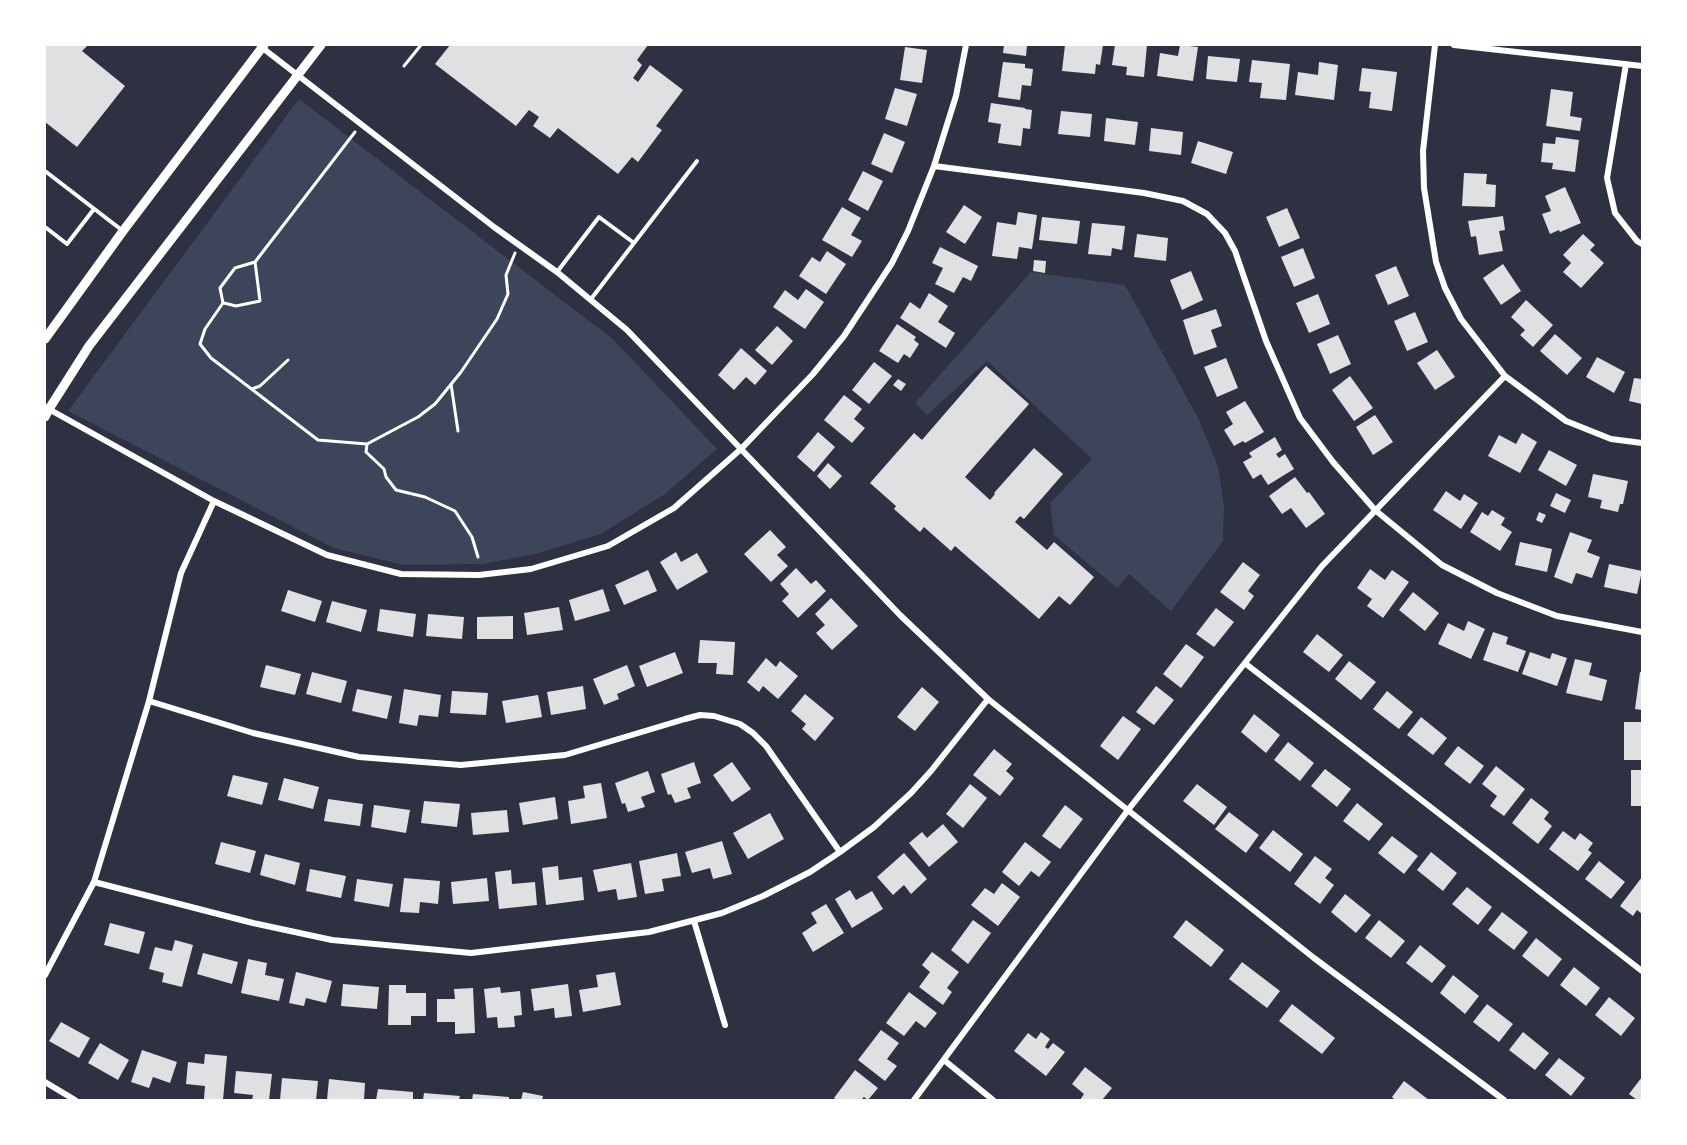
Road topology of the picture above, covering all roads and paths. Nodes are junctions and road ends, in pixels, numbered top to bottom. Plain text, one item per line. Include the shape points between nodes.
1 (321, 45) edge
2 (421, 45) edge
3 (966, 45) edge
4 (1435, 45) edge
5 (1454, 45) edge
6 (262, 46) edge
7 (1626, 64) junction
8 (404, 66) dead end
9 (1642, 66) edge
10 (297, 75) junction
11 (361, 124) junction
12 (697, 161) dead end
13 (934, 166) junction
14 (45, 171) edge
15 (94, 209) junction
16 (45, 227) edge
17 (123, 231) junction
18 (634, 243) junction
19 (1642, 244) edge
20 (521, 246) junction
21 (255, 262) junction
22 (557, 272) junction
23 (591, 299) junction
24 (223, 303) junction
25 (45, 339) edge
26 (288, 360) dead end
27 (1505, 376) junction
28 (450, 384) junction
29 (252, 389) junction
30 (46, 411) edge
31 (458, 431) dead end
32 (1642, 443) edge
33 (367, 444) junction
34 (741, 449) junction
35 (214, 501) junction
36 (1375, 510) junction
37 (478, 557) dead end
38 (1642, 632) edge
39 (1246, 664) junction
40 (988, 699) junction
41 (149, 701) junction
42 (1128, 810) junction
43 (840, 852) junction
44 (94, 882) junction
45 (694, 921) junction
46 (1642, 971) edge
47 (45, 975) edge
48 (724, 1026) dead end
49 (944, 1060) junction
50 (45, 1082) edge
51 (75, 1100) edge
52 (914, 1100) edge
53 (993, 1100) edge
54 (1504, 1100) edge

1 - 10 street
2 - 8 path
3 - 13 street via 956,96
4 - 27 street via 1423,152 1424,188 1436,262 1461,319
5 - 7 street
6 - 10 street
6 - 17 street
7 - 9 street
7 - 19 street via 1607,178 1615,213
10 - 11 street
10 - 30 street via 89,346
11 - 20 street
11 - 21 path
12 - 18 lane
13 - 34 street via 892,263 844,336
13 - 36 street via 1143,193 1183,201 1207,214 1235,251 1266,341 1300,418
14 - 15 lane
15 - 16 lane via 67,244
15 - 17 lane
17 - 25 street
18 - 22 lane via 599,217
18 - 23 lane
20 - 22 street
20 - 28 path via 506,275 508,294 497,319
21 - 24 path via 234,268 220,288
21 - 24 path via 260,301 236,306
22 - 23 street
23 - 34 street via 627,330
24 - 29 path via 200,344 211,358
26 - 29 path
27 - 32 street via 1566,421 1611,439
27 - 36 street
28 - 31 path
28 - 33 path via 435,404 418,417
29 - 33 path via 318,440
30 - 35 street
33 - 37 path via 366,452 384,468 396,490 425,497 455,511 472,537
34 - 35 street via 674,508 608,546 531,569 479,576 401,574 327,555
34 - 40 street via 900,615
35 - 41 street via 181,573
36 - 38 street via 1442,565 1497,593 1557,616
36 - 39 street via 1322,566
39 - 42 street
39 - 46 street
40 - 42 street
40 - 43 street via 911,793
41 - 43 street via 252,733 359,757 461,765 566,755 685,718 714,716 740,724 766,746
41 - 44 street
42 - 49 street
42 - 54 street via 1314,958
43 - 45 street via 786,886
44 - 45 street via 332,940 471,953 649,932
44 - 47 street
45 - 48 street
49 - 52 street
49 - 53 street
50 - 51 street

